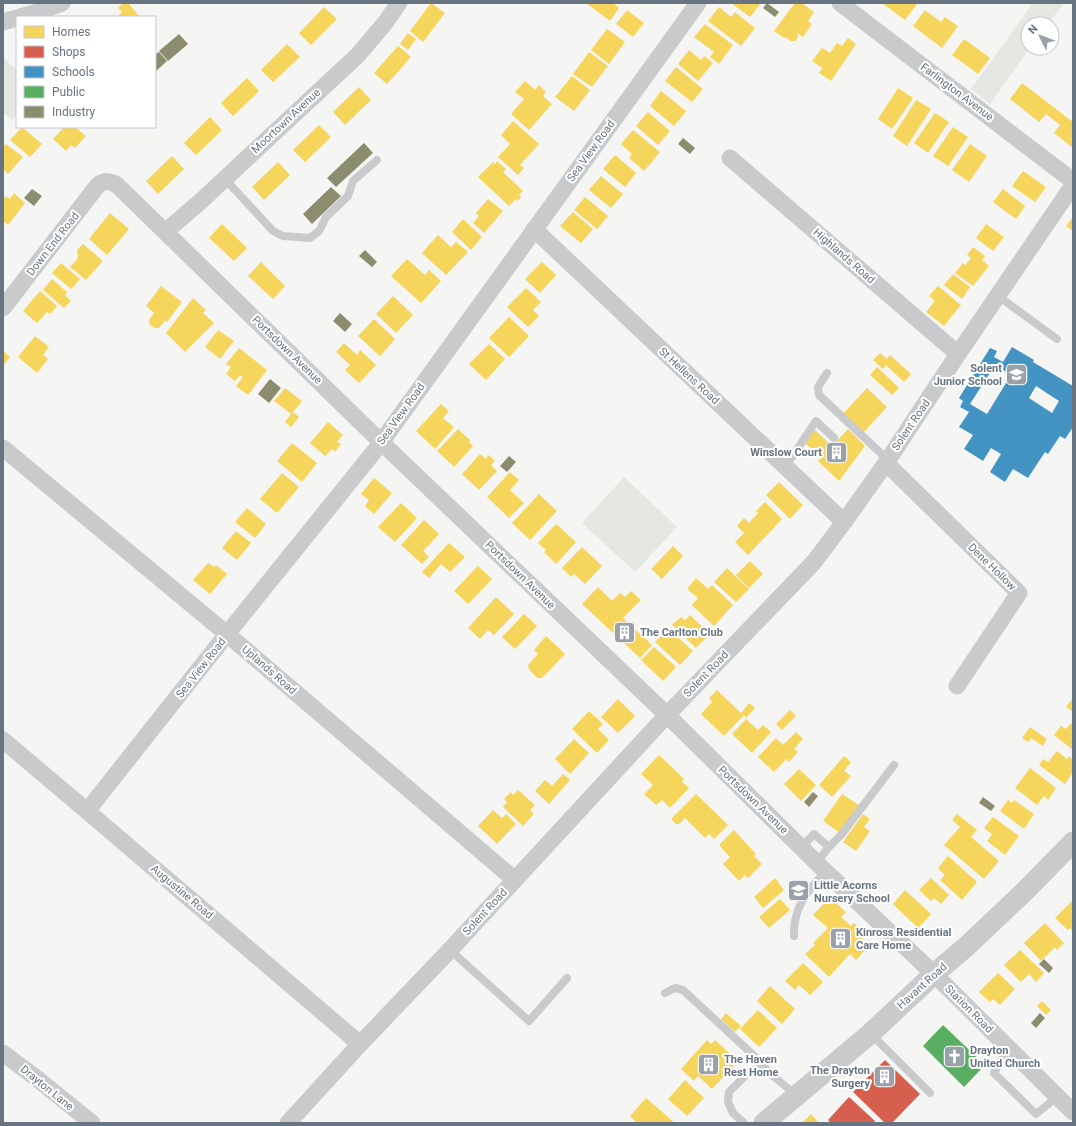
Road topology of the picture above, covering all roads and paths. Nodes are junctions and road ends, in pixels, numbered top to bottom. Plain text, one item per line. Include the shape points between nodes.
1 (62, 3) edge
2 (399, 3) edge
3 (698, 3) edge
4 (840, 3) edge
5 (24, 16) edge
6 (16, 18) edge
7 (3, 22) edge
8 (730, 158) dead end
9 (377, 160) dead end
10 (225, 179) junction
11 (104, 181) joint
12 (1073, 181) edge
13 (1073, 185) edge
14 (534, 230) junction
15 (165, 232) junction
16 (998, 296) junction
17 (3, 308) edge
18 (1057, 338) dead end
19 (958, 354) junction
20 (827, 373) dead end
21 (834, 438) dead end
22 (381, 442) junction
23 (3, 448) edge
24 (887, 462) junction
25 (786, 466) junction
26 (844, 522) junction
27 (227, 634) junction
28 (957, 686) dead end
29 (667, 716) junction
30 (3, 740) edge
31 (894, 765) dead end
32 (87, 811) junction
33 (1073, 842) edge
34 (829, 847) junction
35 (802, 848) junction
36 (821, 867) junction
37 (515, 880) junction
38 (794, 936) dead end
39 (450, 950) junction
40 (934, 974) junction
41 (567, 978) dead end
42 (665, 993) dead end
43 (871, 1033) junction
44 (360, 1044) junction
45 (1008, 1048) junction
46 (3, 1053) edge
47 (767, 1071) junction
48 (930, 1093) dead end
49 (797, 1095) junction
50 (1057, 1097) junction
51 (1073, 1112) edge
52 (92, 1123) edge
53 (288, 1123) edge
54 (744, 1123) edge
55 (764, 1123) edge

1 - 5 street
2 - 10 street, Moortown Avenue via 358,55
3 - 14 street, Sea View Road
4 - 12 street, Farlington Avenue
6 - 7 street
8 - 19 street, Highlands Road
9 - 10 lane via 353,182 348,196 326,217 319,230 310,238 283,236 274,230
10 - 15 street, Moortown Avenue
11 - 15 street, Portsdown Avenue via 117,185
11 - 17 street, Down End Road via 98,185
13 - 16 street, Solent Road
14 - 22 street, Sea View Road
14 - 25 street, St Hellens Road
15 - 22 street, Portsdown Avenue
16 - 18 lane
16 - 19 street, Solent Road
19 - 24 street, Solent Road
20 - 24 lane via 818,387 819,395
21 - 25 lane via 816,421
22 - 27 street, Sea View Road
22 - 29 street, Portsdown Avenue
23 - 27 street, Uplands Road
24 - 26 street, Solent Road
24 - 28 street, Dene Hollow via 1019,593
25 - 26 street, St Hellens Road
26 - 29 street, Solent Road via 814,562
27 - 32 street, Sea View Road
27 - 37 street, Uplands Road
29 - 35 street, Portsdown Avenue
29 - 37 street, Solent Road
30 - 32 street, Augustine Road
31 - 34 lane via 841,836
32 - 44 street, Augustine Road
33 - 40 street, Havant Road via 1025,891
34 - 35 lane via 814,834
34 - 36 lane
35 - 36 street, Portsdown Avenue
36 - 38 lane via 798,909
36 - 40 street, Portsdown Avenue
37 - 39 street, Solent Road
39 - 41 lane via 529,1021
39 - 44 street, Solent Road
40 - 43 street, Havant Road
40 - 45 street, Station Road
42 - 47 lane via 674,988 683,990 764,1065
43 - 48 lane
43 - 49 street, Havant Road
44 - 53 street, Solent Road
45 - 50 street, Station Road
45 - 50 lane via 994,1073 1004,1083 1036,1114
46 - 52 street, Drayton Lane
47 - 49 lane
47 - 54 lane via 750,1071 729,1092 728,1102 733,1113
49 - 55 street, Havant Road
50 - 51 street, Station Road

